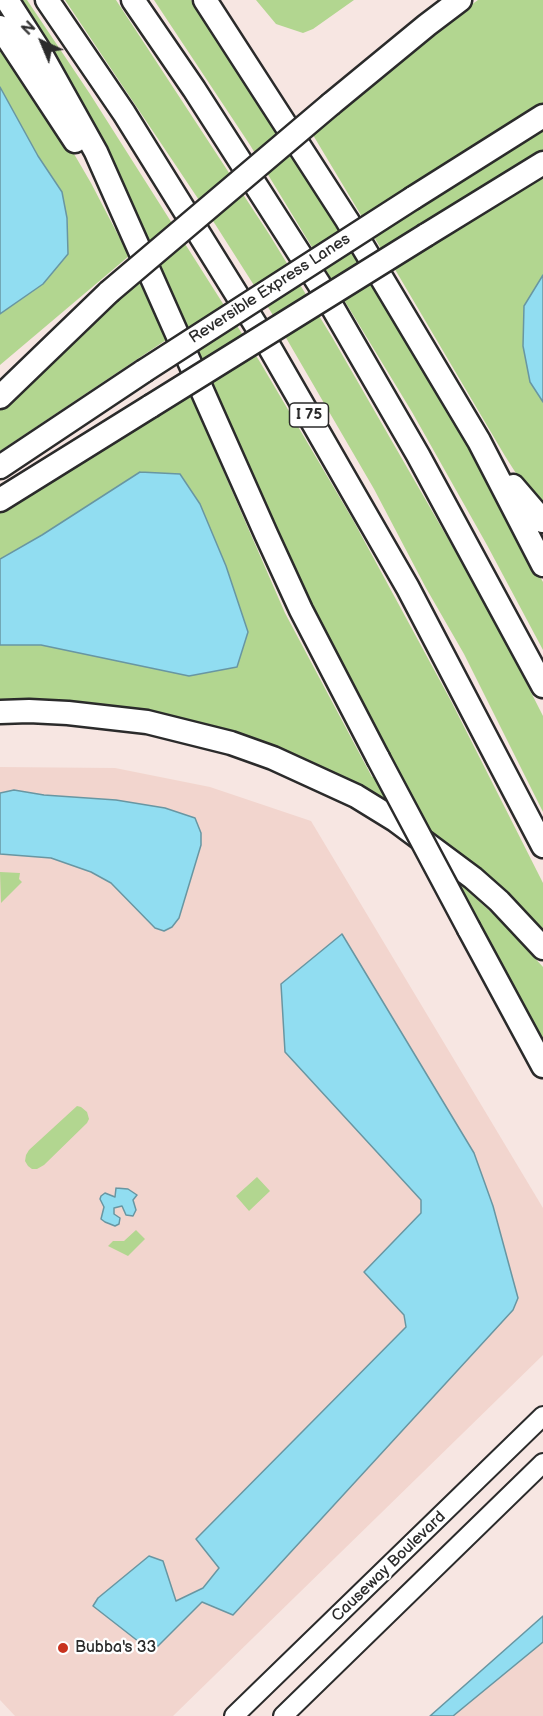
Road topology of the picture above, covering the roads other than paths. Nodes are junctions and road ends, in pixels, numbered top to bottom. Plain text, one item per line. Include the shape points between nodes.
1 (7, 0) edge
2 (47, 0) edge
3 (133, 0) edge
4 (205, 0) edge
5 (460, 0) edge
6 (0, 27) edge
7 (543, 116) edge
8 (543, 163) edge
9 (124, 218) junction
10 (109, 292) junction
11 (0, 385) edge
12 (0, 398) edge
13 (479, 441) junction
14 (0, 467) edge
15 (0, 500) edge
16 (543, 521) edge
17 (543, 565) edge
18 (543, 686) edge
19 (0, 712) edge
20 (543, 846) edge
21 (543, 948) edge
22 (543, 1066) edge
23 (543, 1416) edge
24 (543, 1464) edge
25 (234, 1716) edge
26 (283, 1716) edge

1 - 9 highway via 74,110
2 - 20 highway, I 75 via 124,113 270,348 408,588
3 - 18 highway via 195,89 319,284 418,455
4 - 13 highway via 347,219
5 - 10 highway, bridge
6 - 9 highway
7 - 14 highway, Reversible Express Lanes, bridge
8 - 15 highway, bridge
9 - 22 highway, bridge via 301,610
10 - 11 highway
10 - 12 highway
13 - 16 highway
13 - 17 highway
19 - 21 highway via 68,713 147,722 231,742 273,758 356,796 395,820 473,878
23 - 25 main road, Causeway Boulevard
24 - 26 main road, Causeway Boulevard

